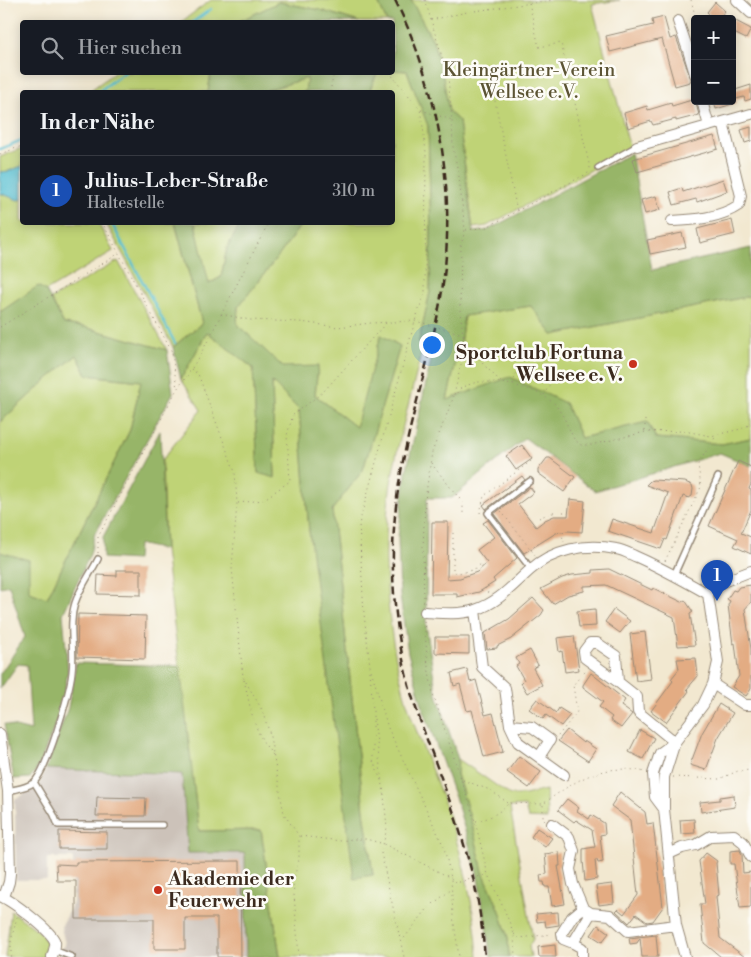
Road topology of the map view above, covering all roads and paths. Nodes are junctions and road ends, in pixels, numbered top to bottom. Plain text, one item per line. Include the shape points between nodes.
1 (425, 0) edge
2 (554, 0) edge
3 (690, 0) edge
4 (737, 0) edge
5 (529, 3) junction
6 (751, 12) edge
7 (695, 15) edge
8 (430, 20) junction
9 (678, 21) dead end
10 (691, 60) edge
11 (333, 75) edge
12 (392, 75) edge
13 (330, 90) edge
14 (493, 92) dead end
15 (703, 105) edge
16 (420, 109) junction
17 (751, 114) edge
18 (452, 120) junction
19 (723, 122) junction
20 (709, 126) junction
21 (637, 146) joint
22 (20, 147) edge
23 (0, 154) edge
24 (598, 168) dead end
25 (517, 212) junction
26 (672, 221) dead end
27 (104, 225) edge
28 (267, 225) edge
29 (465, 230) junction
30 (118, 254) junction
31 (220, 314) junction
32 (415, 321) junction
33 (387, 322) junction
34 (0, 327) edge
35 (463, 334) junction
36 (191, 370) junction
37 (516, 372) dead end
38 (503, 383) junction
39 (550, 384) dead end
40 (513, 385) junction
41 (177, 389) junction
42 (454, 396) junction
43 (544, 396) junction
44 (645, 420) dead end
45 (751, 424) edge
46 (645, 432) junction
47 (718, 434) junction
48 (535, 458) dead end
49 (430, 463) junction
50 (718, 477) dead end
51 (530, 480) dead end
52 (237, 503) junction
53 (497, 506) junction
54 (552, 512) junction
55 (565, 512) dead end
56 (480, 513) dead end
57 (463, 514) dead end
58 (554, 516) dead end
59 (539, 518) dead end
60 (453, 532) dead end
61 (561, 532) dead end
62 (567, 549) junction
63 (98, 559) joint
64 (540, 562) junction
65 (483, 563) dead end
66 (662, 568) junction
67 (475, 569) junction
68 (531, 569) junction
69 (751, 571) edge
70 (477, 572) dead end
71 (674, 574) junction
72 (708, 594) junction
73 (475, 610) junction
74 (424, 612) junction
75 (592, 662) junction
76 (370, 666) junction
77 (243, 677) junction
78 (618, 682) junction
79 (713, 684) junction
80 (751, 705) edge
81 (373, 714) junction
82 (510, 725) junction
83 (0, 734) edge
84 (556, 740) dead end
85 (675, 742) junction
86 (273, 755) junction
87 (539, 757) junction
88 (751, 770) edge
89 (653, 774) junction
90 (564, 775) dead end
91 (664, 777) junction
92 (462, 780) junction
93 (34, 782) junction
94 (383, 785) junction
95 (8, 791) junction
96 (509, 804) junction
97 (543, 804) junction
98 (664, 809) junction
99 (475, 821) junction
100 (552, 824) joint
101 (162, 825) dead end
102 (299, 836) junction
103 (384, 844) junction
104 (669, 854) junction
105 (751, 857) edge
106 (488, 875) junction
107 (451, 878) junction
108 (452, 889) junction
109 (2, 897) edge
110 (20, 910) junction
111 (587, 911) junction
112 (676, 925) junction
113 (562, 933) junction
114 (514, 934) junction
115 (401, 943) junction
116 (573, 943) junction
117 (53, 954) edge
118 (11, 957) edge
119 (72, 957) edge
120 (299, 957) edge
121 (404, 957) edge
122 (459, 957) edge
123 (515, 957) edge
124 (582, 957) edge
125 (685, 957) edge

1 - 8 path
2 - 5 path
3 - 7 path
4 - 6 street
5 - 8 path
5 - 25 path via 539,47 561,43 591,172
8 - 18 path via 448,77
9 - 10 street
11 - 13 path
12 - 16 path
14 - 25 path
15 - 20 street
16 - 18 path
16 - 32 path via 426,152 425,292
17 - 19 street
18 - 29 path
19 - 20 street
19 - 26 street via 741,196 739,205 730,211 696,220
20 - 21 street
21 - 24 lane
22 - 23 path
25 - 29 path via 487,227
27 - 30 path
28 - 31 path
29 - 35 path via 460,264
30 - 34 path
30 - 41 path via 172,352
31 - 33 path via 250,320 338,327
31 - 36 path
32 - 33 path
32 - 35 path
32 - 76 path via 359,524
33 - 52 path via 323,392 293,416 287,435 290,481 263,500
35 - 38 path via 483,364
35 - 42 path via 465,347
36 - 41 path
36 - 52 path via 198,374 235,472
37 - 40 path
38 - 40 path
38 - 42 path via 477,382 462,387
39 - 43 path
40 - 43 path
41 - 63 path via 98,537
42 - 49 path
43 - 46 path via 554,404 574,439 581,445
44 - 46 path
45 - 47 path
46 - 47 path
47 - 66 path via 698,464 701,488
48 - 56 path via 484,496
49 - 57 path via 463,503
49 - 74 path via 424,510
50 - 71 lane
51 - 53 lane
52 - 77 path via 232,568
53 - 64 path
53 - 68 lane via 488,513
54 - 55 path
54 - 58 path
54 - 59 path
60 - 67 path via 452,571 463,573
61 - 62 path
62 - 64 street
62 - 66 street via 594,546 617,549
63 - 93 lane via 75,603 72,670 65,707
64 - 68 street
65 - 67 path
66 - 71 street
67 - 70 path
68 - 73 street via 505,594
69 - 72 street via 715,585
71 - 72 street
72 - 79 street via 718,662
73 - 74 street
73 - 82 street via 482,667 505,688
74 - 92 path via 433,694
75 - 78 street
75 - 78 street via 585,658 584,651 590,643 597,643 616,656
75 - 84 path via 573,686 577,712
76 - 81 path
76 - 107 path via 388,728 444,847
77 - 86 path via 261,708
77 - 86 path via 256,731
78 - 85 street via 637,697 638,712
79 - 80 street via 745,705
79 - 85 street via 704,705
81 - 94 path
81 - 94 path via 373,762
82 - 87 street via 518,742
82 - 87 street via 532,727 550,740
83 - 95 street
85 - 89 street via 660,753
85 - 91 street
86 - 102 path via 284,814
87 - 90 street
88 - 91 path via 738,771 719,779
89 - 97 path via 631,769 592,773
89 - 98 street via 655,797
91 - 98 street
92 - 96 path via 490,790
92 - 99 path
93 - 95 lane
93 - 101 lane via 58,825
94 - 103 path via 387,828
95 - 109 street via 10,874
96 - 97 path
96 - 99 path via 486,820
97 - 100 path via 543,819
98 - 104 street
99 - 106 path
100 - 111 street via 569,837 574,851 570,868 573,884
102 - 103 path via 341,842 366,839
102 - 120 path via 299,859 292,882
103 - 107 path
103 - 115 path via 381,853
104 - 105 street via 711,836 734,834
104 - 112 street
106 - 107 path via 462,882 454,882
106 - 114 path
107 - 108 path
108 - 115 path via 429,907
108 - 122 path
109 - 110 street
110 - 117 street via 50,932 54,942
110 - 118 path via 11,941
111 - 112 street via 610,915 628,931
111 - 113 street via 572,917
111 - 116 street
112 - 125 street
113 - 114 path via 520,938
113 - 116 street via 563,939
114 - 123 path
115 - 121 path
116 - 124 street via 582,948
117 - 119 lane

